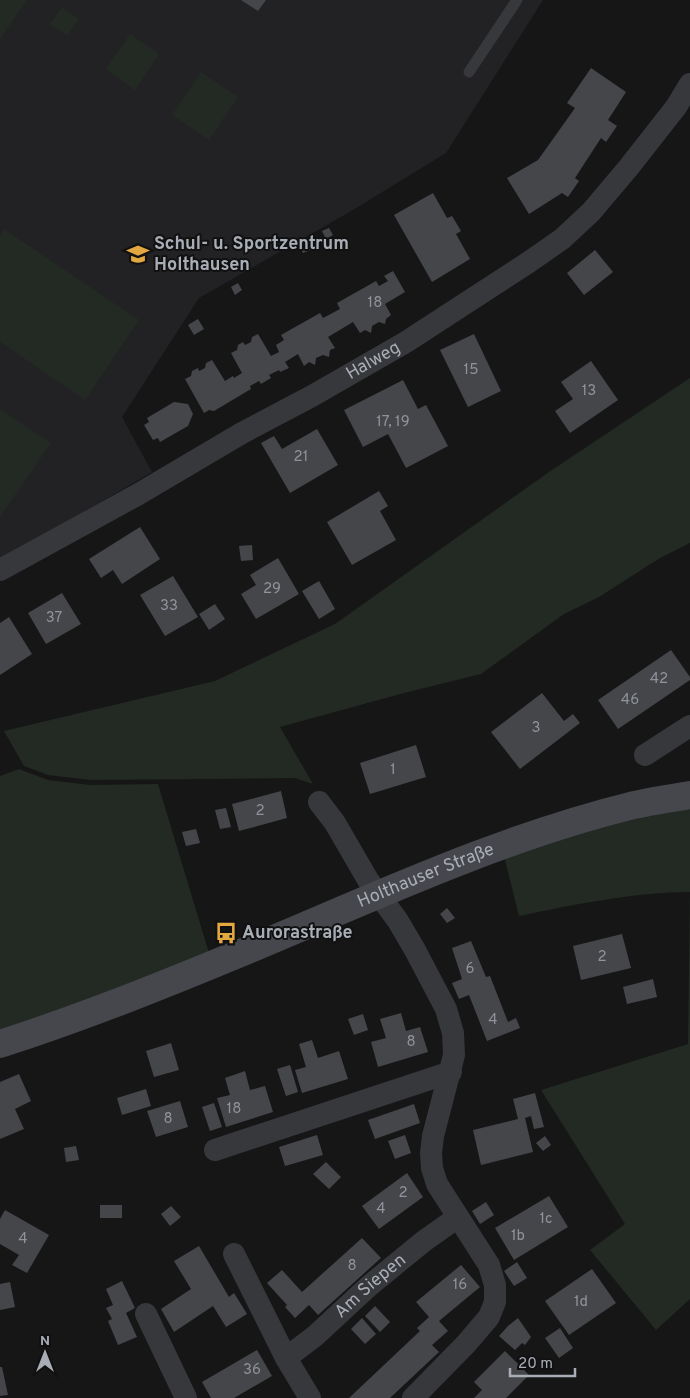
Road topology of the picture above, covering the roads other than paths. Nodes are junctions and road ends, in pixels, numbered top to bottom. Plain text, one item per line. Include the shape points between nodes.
1 (517, 0) edge
2 (469, 72) dead end
3 (690, 84) edge
4 (0, 570) edge
5 (690, 726) edge
6 (645, 755) dead end
7 (690, 795) edge
8 (319, 802) dead end
9 (379, 894) junction
10 (0, 1044) edge
11 (451, 1072) junction
12 (215, 1150) dead end
13 (458, 1217) junction
14 (234, 1254) dead end
15 (146, 1314) dead end
16 (286, 1358) junction
17 (186, 1398) edge
18 (310, 1398) edge
19 (413, 1398) edge

1 - 2 lane
3 - 4 street, Halweg via 676,107 591,212 530,262 406,342
5 - 6 street
7 - 9 street, Holthauser Straße via 635,805 539,833
8 - 9 street
9 - 10 street, Holthauser Straße via 176,980
9 - 11 street via 398,920 446,1009 455,1044
11 - 12 street
11 - 13 street via 434,1136 432,1160 437,1184
13 - 16 street, Am Siepen via 369,1286
13 - 19 street via 489,1265 495,1285 495,1302 483,1325
14 - 16 street
15 - 17 street
16 - 18 street

